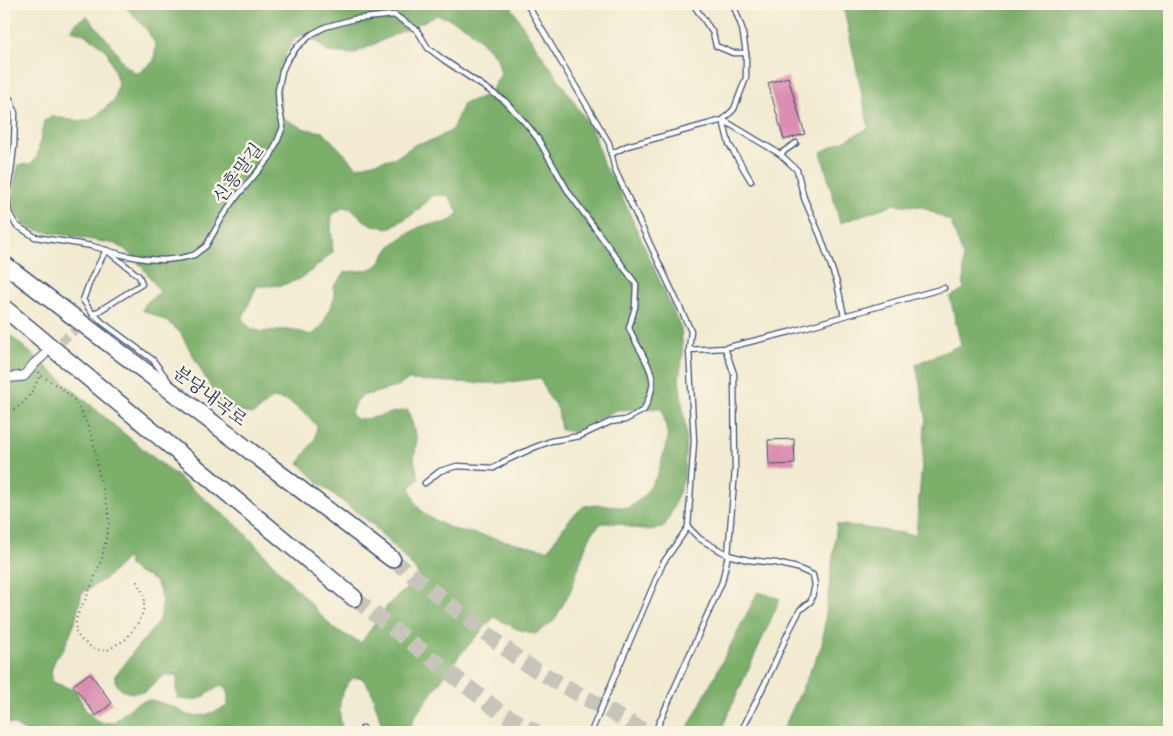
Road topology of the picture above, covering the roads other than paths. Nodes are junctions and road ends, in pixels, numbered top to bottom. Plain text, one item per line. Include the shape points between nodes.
1 (528, 4) edge
2 (693, 4) edge
3 (733, 4) edge
4 (746, 52) junction
5 (4, 89) edge
6 (724, 120) junction
7 (796, 143) dead end
8 (611, 154) junction
9 (780, 154) junction
10 (751, 181) dead end
11 (106, 250) junction
12 (4, 264) edge
13 (944, 288) dead end
14 (4, 308) edge
15 (93, 315) junction
16 (844, 316) junction
17 (725, 348) junction
18 (689, 350) junction
19 (44, 355) tunnel mouth
20 (4, 378) edge
21 (182, 400) junction
22 (425, 483) dead end
23 (688, 527) junction
24 (728, 555) junction
25 (392, 559) tunnel mouth
26 (354, 598) tunnel mouth
27 (591, 732) edge
28 (655, 732) edge
29 (741, 732) edge

1 - 8 lane via 609,143
2 - 4 lane via 713,33 716,46 732,53
3 - 4 lane
4 - 6 lane via 746,78 742,91 734,109
5 - 11 lane, 신흥말길 via 15,113 8,213 16,225 35,237
6 - 8 lane via 627,146
6 - 9 lane
6 - 10 lane via 729,144
7 - 9 lane
8 - 18 lane via 614,170 690,331
9 - 16 lane via 797,170 804,198 837,283
11 - 15 lane via 84,300
11 - 15 lane via 139,276 142,284
11 - 22 lane, 신흥말길 via 164,260 194,255 206,246 238,195 270,157 283,127 278,91 282,71 297,47 312,34 354,19 394,15 416,30 428,48 505,101 528,126 569,193 636,284 635,307 628,328 646,360 653,385 644,410 625,420 610,422 580,436 551,441 494,468 458,466 440,471
12 - 21 highway, 분당내곡로
13 - 16 lane
14 - 26 highway
15 - 21 lane via 154,360
16 - 17 lane
17 - 18 lane
17 - 24 lane via 734,374 735,470
18 - 23 lane via 694,441
19 - 20 street via 24,376
21 - 25 highway, 분당내곡로
23 - 24 lane via 700,539
23 - 27 lane via 663,563
24 - 28 lane via 722,582
24 - 29 lane via 797,568 813,575 815,585 811,601 800,610

